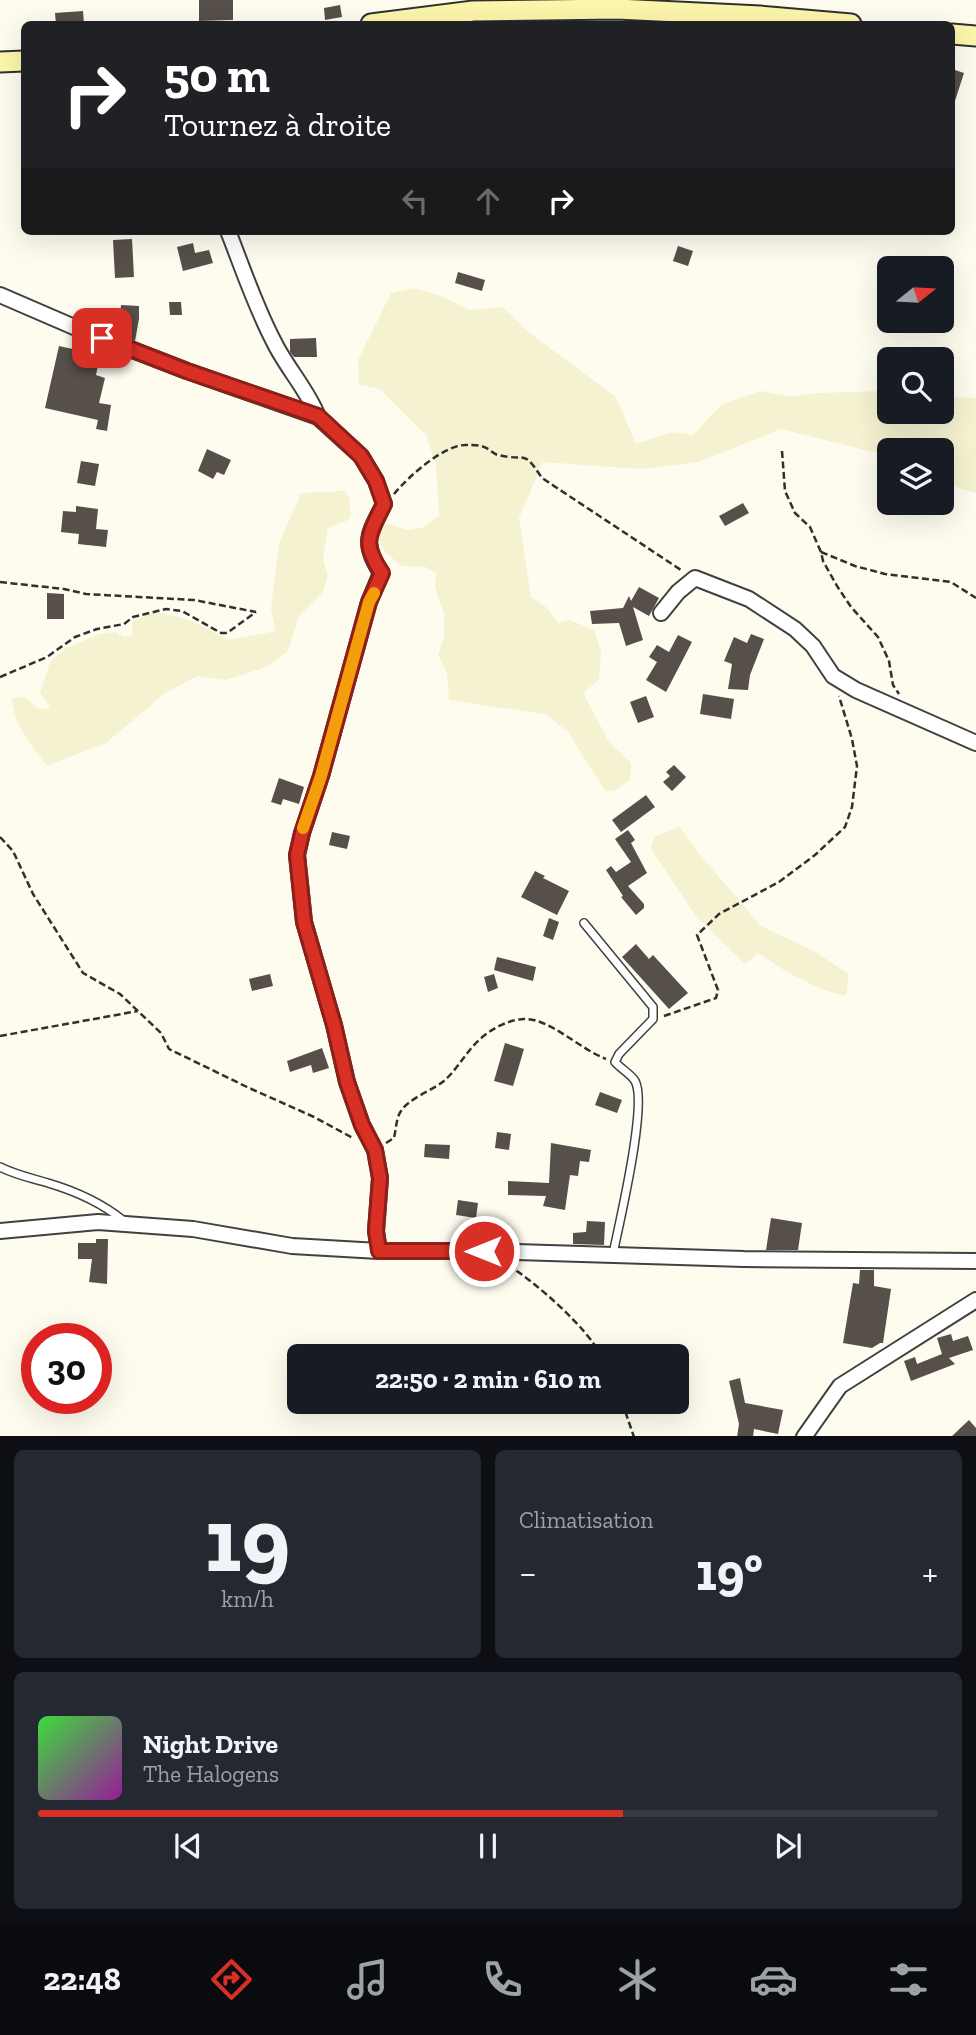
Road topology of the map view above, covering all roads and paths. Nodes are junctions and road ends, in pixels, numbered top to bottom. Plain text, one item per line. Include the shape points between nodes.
1 (394, 21) edge
2 (817, 21) edge
3 (955, 34) edge
4 (976, 36) edge
5 (21, 61) edge
6 (0, 62) edge
7 (229, 235) edge
8 (0, 295) edge
9 (318, 416) junction
10 (782, 451) dead end
11 (384, 504) junction
12 (821, 552) junction
13 (695, 579) junction
14 (0, 582) edge
15 (976, 598) edge
16 (661, 613) dead end
17 (833, 676) junction
18 (0, 677) edge
19 (915, 716) junction
20 (976, 743) edge
21 (0, 836) edge
22 (584, 923) dead end
23 (139, 1011) junction
24 (653, 1019) junction
25 (0, 1036) edge
26 (615, 1062) junction
27 (375, 1150) junction
28 (0, 1167) edge
29 (127, 1224) junction
30 (0, 1231) edge
31 (379, 1251) junction
32 (484, 1251) junction
33 (613, 1255) junction
34 (976, 1261) edge
35 (976, 1300) edge
36 (595, 1344) edge
37 (626, 1414) edge
38 (634, 1436) edge
39 (805, 1436) edge

1 - 2 main road via 472,11 617,9
3 - 4 main road
5 - 6 main road
7 - 9 street via 269,333
8 - 9 street via 187,371
9 - 11 street via 361,456
10 - 12 path via 785,491
11 - 13 path via 419,468 464,444 484,447 496,455 524,456 542,478
11 - 27 street via 368,538 372,559 382,573 369,602 297,855 304,922 347,1082
12 - 15 path via 885,574 951,582
12 - 19 path via 836,586 878,637 893,685
13 - 16 street
13 - 17 street via 750,599 795,629
14 - 18 path via 86,594 194,600 256,612 227,633 182,611 166,609 133,617 124,624 75,637 47,657
17 - 19 street
17 - 24 path via 857,766 845,827 779,882 719,914 697,936 718,990 716,998
19 - 20 street
21 - 23 path via 83,973
22 - 24 lane via 653,1007
23 - 25 path
23 - 27 path via 162,1033 169,1048
24 - 26 lane
26 - 27 path via 593,1054 542,1021 502,1024 479,1040 447,1078 408,1103 399,1113 394,1138
26 - 33 lane via 635,1080 639,1093
27 - 31 street via 380,1178
28 - 29 lane via 78,1193
29 - 30 street via 98,1222
29 - 31 street
31 - 32 street
32 - 33 street
32 - 36 path via 561,1308
33 - 34 street
35 - 39 street via 840,1386
37 - 38 path

